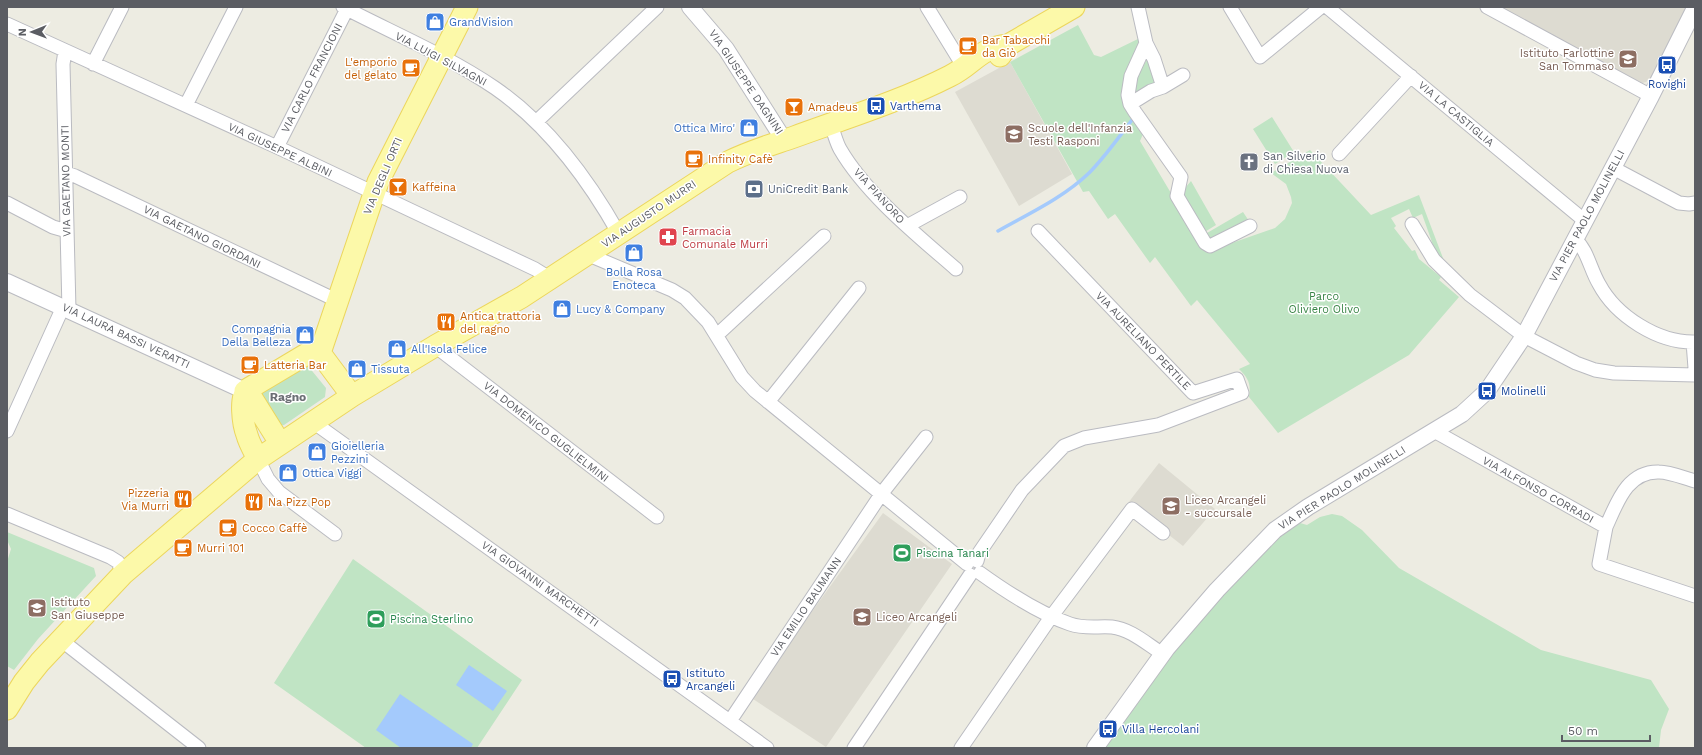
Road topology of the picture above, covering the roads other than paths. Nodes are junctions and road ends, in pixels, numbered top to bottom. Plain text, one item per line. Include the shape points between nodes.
1 (122, 7) edge
2 (236, 7) edge
3 (467, 7) edge
4 (657, 7) edge
5 (690, 7) edge
6 (927, 7) edge
7 (1074, 7) edge
8 (1138, 7) edge
9 (1230, 7) edge
10 (1321, 7) edge
11 (1327, 7) edge
12 (1487, 7) edge
13 (345, 8) edge
14 (1695, 8) edge
15 (7, 24) edge
16 (1146, 43) junction
17 (65, 51) junction
18 (441, 57) junction
19 (93, 64) junction
20 (965, 69) junction
21 (1183, 75) dead end
22 (1411, 76) junction
23 (1163, 87) junction
24 (1651, 96) junction
25 (1130, 104) junction
26 (186, 105) junction
27 (536, 122) junction
28 (830, 123) junction
29 (784, 140) junction
30 (277, 147) junction
31 (1339, 154) dead end
32 (1613, 168) junction
33 (66, 173) junction
34 (374, 194) junction
35 (960, 197) dead end
36 (7, 203) edge
37 (1695, 203) edge
38 (1585, 221) junction
39 (1412, 224) dead end
40 (907, 226) junction
41 (1250, 226) dead end
42 (67, 231) junction
43 (1038, 231) dead end
44 (619, 234) junction
45 (824, 236) dead end
46 (1575, 239) junction
47 (589, 255) junction
48 (956, 269) dead end
49 (551, 279) junction
50 (7, 282) edge
51 (859, 288) dead end
52 (338, 301) junction
53 (66, 309) junction
54 (717, 335) junction
55 (1524, 336) junction
56 (1694, 342) edge
57 (435, 346) junction
58 (320, 353) junction
59 (1695, 368) edge
60 (1695, 375) edge
61 (245, 391) junction
62 (352, 396) junction
63 (768, 402) junction
64 (313, 422) junction
65 (7, 431) edge
66 (1434, 431) junction
67 (926, 437) dead end
68 (280, 443) junction
69 (258, 458) junction
70 (1695, 481) edge
71 (882, 493) junction
72 (7, 514) edge
73 (657, 517) dead end
74 (1606, 527) junction
75 (1163, 533) dead end
76 (335, 534) dead end
77 (974, 568) junction
78 (123, 574) junction
79 (1695, 596) edge
80 (1051, 617) junction
81 (61, 640) junction
82 (1163, 654) junction
83 (7, 709) edge
84 (730, 721) junction
85 (199, 748) edge
86 (767, 748) edge
87 (854, 748) edge
88 (961, 748) edge
89 (1095, 748) edge

1 - 19 street
2 - 26 street
3 - 18 main road, VIA DEGLI ORTI
4 - 27 street
5 - 29 street, VIA GIUSEPPE DAGNINI via 726,49
6 - 20 street
7 - 20 main road, VIA AUGUSTO MURRI via 1008,45 999,57 980,68
8 - 16 street
9 - 10 street via 1260,57
11 - 22 street, VIA LA CASTIGLIA
12 - 24 street
13 - 18 street, VIA LUIGI SILVAGNI
13 - 30 street, VIA CARLO FRANCIONI
14 - 24 street, VIA PIER PAOLO MOLINELLI
15 - 17 street, VIA GIUSEPPE ALBINI
16 - 23 street
16 - 25 street via 1131,76 1128,95
17 - 19 street, VIA GIUSEPPE ALBINI
17 - 33 street, VIA GAETANO MONTI
18 - 27 street, VIA LUIGI SILVAGNI via 496,89
18 - 34 main road, VIA DEGLI ORTI
19 - 26 street, VIA GIUSEPPE ALBINI
20 - 28 main road, VIA AUGUSTO MURRI via 916,91
21 - 23 street
22 - 31 street
22 - 38 street, VIA LA CASTIGLIA
23 - 25 street
24 - 32 street, VIA PIER PAOLO MOLINELLI
25 - 41 street via 1181,177 1177,196 1205,243 1213,246
26 - 30 street, VIA GIUSEPPE ALBINI
27 - 44 street, VIA LUIGI SILVAGNI via 580,175
28 - 29 main road, VIA AUGUSTO MURRI
28 - 40 street, VIA PIANORO via 840,149 861,179
29 - 44 main road, VIA AUGUSTO MURRI via 728,162
30 - 34 street, VIA GIUSEPPE ALBINI
32 - 37 street via 1679,203
32 - 38 street, VIA PIER PAOLO MOLINELLI
33 - 42 street, VIA GAETANO MONTI
33 - 52 street, VIA GAETANO GIORDANI
34 - 49 street, VIA GIUSEPPE ALBINI via 535,269
34 - 52 main road, VIA DEGLI ORTI
35 - 40 street, VIA PIANORO
36 - 42 street via 53,227
38 - 46 street, VIA PIER PAOLO MOLINELLI
39 - 55 street via 1434,260 1470,295
40 - 48 street, VIA PIANORO
42 - 53 street, VIA GAETANO MONTI
43 - 77 street, VIA AURELIANO PERTILE via 1193,393 1237,379 1242,393 1158,425 1084,438 1064,446 1022,490 979,553
44 - 47 main road, VIA AUGUSTO MURRI
45 - 54 street
46 - 55 street, VIA PIER PAOLO MOLINELLI
46 - 56 street via 1584,246 1599,285 1624,315 1668,338
47 - 49 main road, VIA AUGUSTO MURRI
47 - 54 street via 678,293 708,322
49 - 57 main road, VIA AUGUSTO MURRI
50 - 53 street, VIA LAURA BASSI VERATTI
51 - 63 street
52 - 58 main road, VIA DEGLI ORTI
53 - 61 street, VIA LAURA BASSI VERATTI
53 - 65 street
54 - 63 street via 742,377
55 - 60 street via 1576,363 1596,370 1614,373
55 - 66 street, VIA PIER PAOLO MOLINELLI via 1486,391 1462,414
56 - 59 street
57 - 62 main road, VIA AUGUSTO MURRI
57 - 73 street, VIA DOMENICO GUGLIELMINI
58 - 61 main road via 310,352
58 - 62 main road
61 - 68 main road
61 - 69 main road via 242,402 246,432
62 - 64 main road, VIA AUGUSTO MURRI
63 - 71 street
64 - 68 main road, VIA AUGUSTO MURRI
64 - 84 street, VIA GIOVANNI MARCHETTI
66 - 74 street, VIA ALFONSO CORRADI
66 - 82 street, VIA PIER PAOLO MOLINELLI via 1308,507 1275,530 1217,590
67 - 71 street, VIA EMILIO BAUMANN
68 - 69 main road, VIA AUGUSTO MURRI
69 - 76 street via 268,479 279,492
69 - 78 main road, VIA AUGUSTO MURRI
70 - 74 street via 1659,472 1638,476 1621,492
71 - 77 street
71 - 84 street, VIA EMILIO BAUMANN
72 - 78 street via 110,557 118,562
74 - 79 street, VIA ALFONSO CORRADI via 1599,564
75 - 80 street via 1132,509
77 - 80 street
77 - 87 street
78 - 81 main road, VIA AUGUSTO MURRI
80 - 82 street via 1081,627 1118,629 1141,639
80 - 88 street
81 - 83 main road, VIA AUGUSTO MURRI via 24,682
81 - 85 street
82 - 89 street, VIA PIER PAOLO MOLINELLI
84 - 86 street, VIA GIOVANNI MARCHETTI

